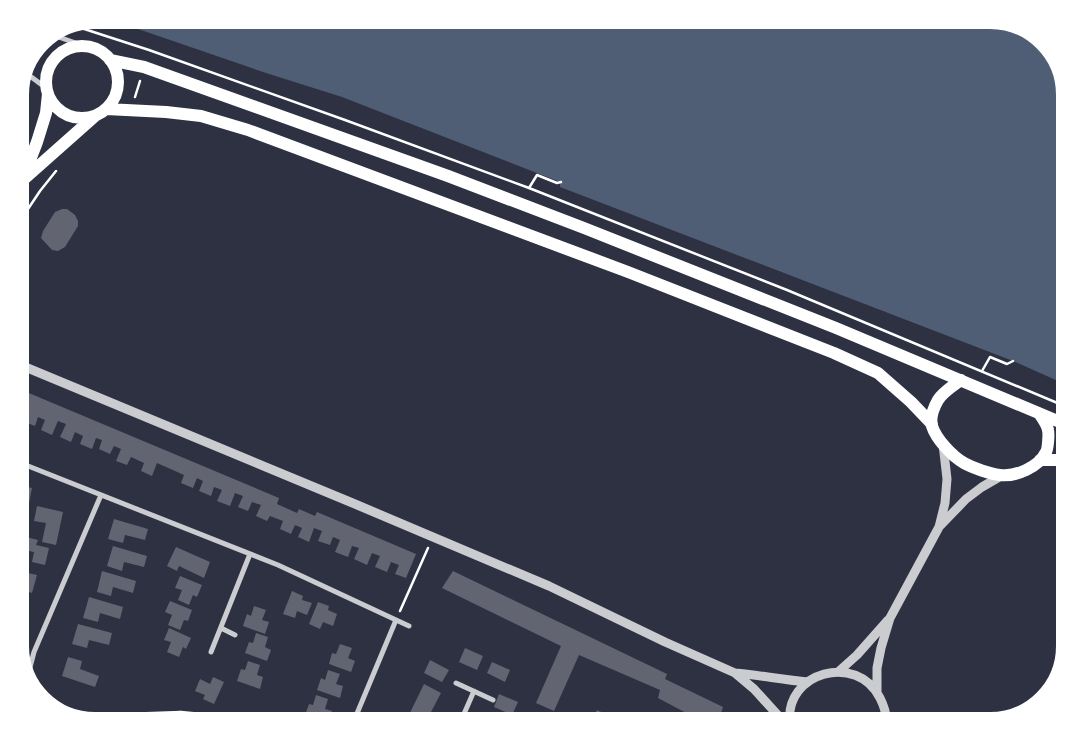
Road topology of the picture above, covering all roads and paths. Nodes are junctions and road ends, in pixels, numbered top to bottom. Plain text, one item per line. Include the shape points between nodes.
1 (58, 37) edge
2 (84, 46) junction
3 (110, 60) junction
4 (30, 75) edge
5 (47, 91) junction
6 (101, 112) junction
7 (26, 170) edge
8 (26, 179) edge
9 (561, 182) dead end
10 (529, 188) dead end
11 (1013, 361) dead end
12 (26, 367) edge
13 (982, 371) dead end
14 (961, 380) junction
15 (1039, 413) junction
16 (1059, 421) edge
17 (932, 424) junction
18 (943, 444) junction
19 (1040, 460) junction
20 (1059, 460) edge
21 (26, 465) edge
22 (1002, 476) junction
23 (101, 495) junction
24 (938, 528) junction
25 (433, 537) junction
26 (250, 554) junction
27 (890, 618) junction
28 (396, 620) junction
29 (410, 626) dead end
30 (220, 628) junction
31 (235, 635) dead end
32 (211, 652) dead end
33 (30, 668) edge
34 (838, 672) junction
35 (735, 673) junction
36 (808, 682) junction
37 (456, 683) dead end
38 (474, 691) junction
39 (877, 692) junction
40 (493, 700) dead end
41 (180, 712) junction
42 (97, 715) edge
43 (179, 715) edge
44 (209, 715) edge
45 (356, 715) edge
46 (464, 715) edge
47 (777, 715) edge
48 (790, 715) edge
49 (886, 715) edge

1 - 2 street
2 - 3 main road via 103,52
2 - 5 main road via 63,51 55,58 47,72
3 - 6 main road via 118,80 117,91 113,101
3 - 14 main road via 144,67 448,176 734,287
4 - 5 street
5 - 6 main road via 53,105 73,117 84,118
5 - 7 main road via 46,113
6 - 8 main road
6 - 17 main road via 166,112 201,116 248,130 628,272 834,352 878,373
9 - 10 path via 537,175
11 - 13 path via 1007,364 990,357
12 - 25 street
14 - 15 main road
14 - 17 main road via 938,399
15 - 16 main road
15 - 19 main road via 1048,429 1047,451
17 - 18 main road
18 - 22 main road via 964,463
18 - 24 street via 948,479
19 - 20 main road
19 - 22 main road via 1024,472
21 - 23 street
22 - 24 street via 966,499
23 - 26 street
23 - 33 street
24 - 27 street
25 - 28 path
25 - 35 street via 549,586
26 - 28 street
26 - 30 street
27 - 34 street via 857,656
27 - 39 street via 877,668
28 - 29 street
28 - 45 street
30 - 31 street
30 - 32 street
34 - 36 street via 818,676
34 - 39 street via 861,678
35 - 36 street
35 - 47 street
36 - 48 street via 798,692
37 - 38 street
38 - 40 street
38 - 46 street
39 - 49 street
41 - 42 path
41 - 43 path
41 - 44 path

